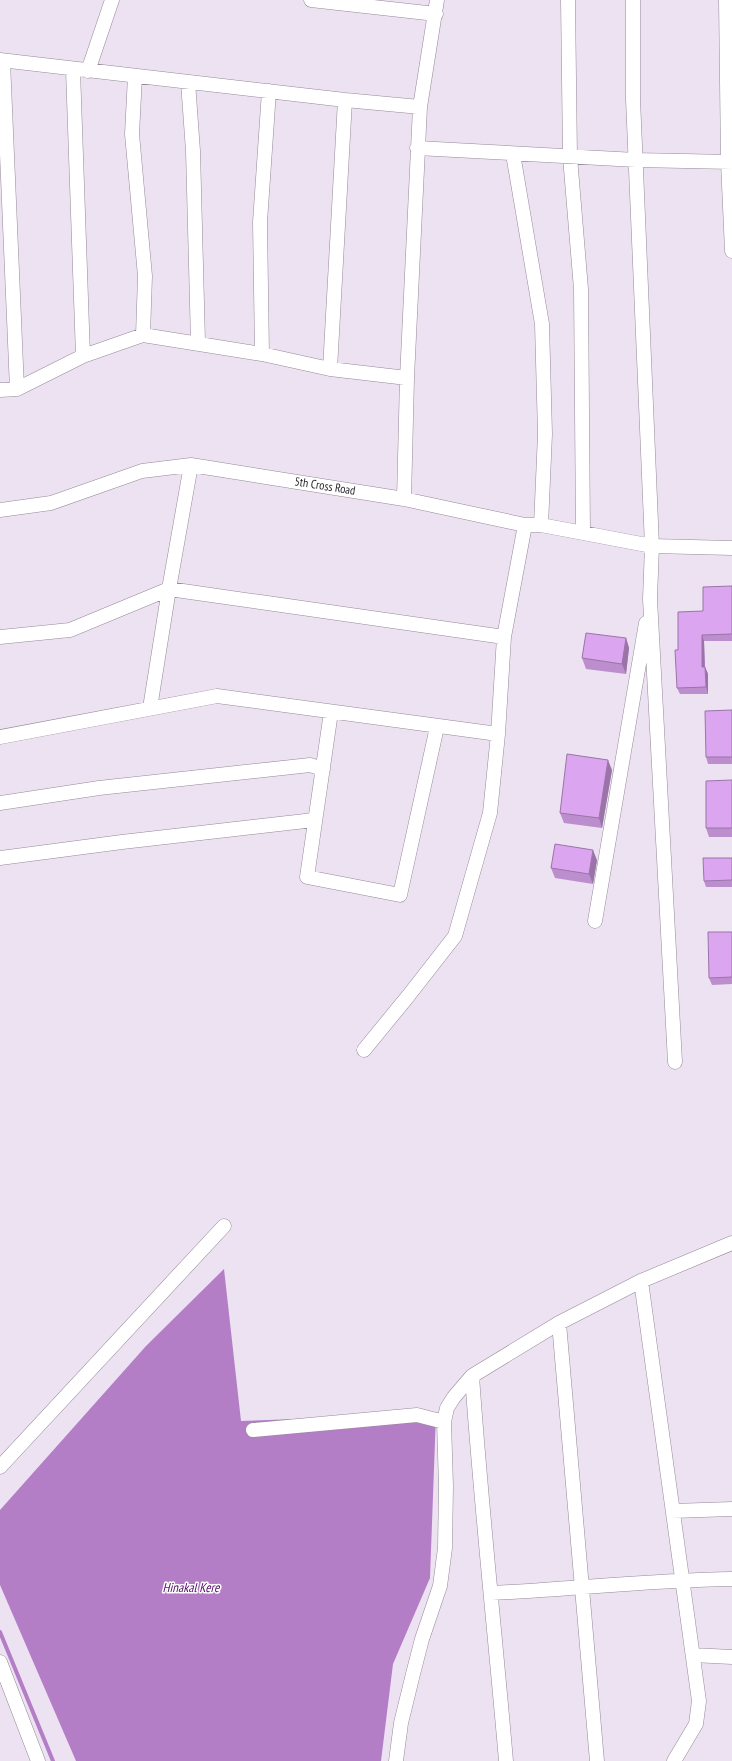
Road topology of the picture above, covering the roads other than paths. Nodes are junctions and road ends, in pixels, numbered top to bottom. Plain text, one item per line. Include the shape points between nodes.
1 (112, 0) edge
2 (311, 0) edge
3 (568, 0) edge
4 (633, 0) edge
5 (726, 0) edge
6 (354, 3) edge
7 (437, 7) edge
8 (2, 60) edge
9 (73, 70) junction
10 (88, 71) junction
11 (135, 76) junction
12 (188, 82) junction
13 (270, 91) junction
14 (345, 100) junction
15 (420, 107) junction
16 (417, 148) junction
17 (513, 154) junction
18 (570, 157) junction
19 (636, 160) junction
20 (730, 162) edge
21 (732, 251) edge
22 (143, 335) junction
23 (198, 342) junction
24 (262, 354) junction
25 (83, 356) junction
26 (330, 368) junction
27 (408, 378) junction
28 (17, 389) junction
29 (0, 390) edge
30 (191, 465) junction
31 (404, 499) junction
32 (0, 510) edge
33 (525, 525) junction
34 (541, 525) junction
35 (583, 533) junction
36 (652, 546) junction
37 (732, 548) edge
38 (169, 589) junction
39 (650, 599) junction
40 (0, 637) edge
41 (504, 637) junction
42 (150, 708) junction
43 (330, 712) junction
44 (437, 727) junction
45 (498, 734) junction
46 (0, 737) edge
47 (323, 768) junction
48 (0, 803) edge
49 (314, 820) junction
50 (0, 858) edge
51 (595, 921) dead end
52 (364, 1050) dead end
53 (675, 1062) dead end
54 (224, 1226) dead end
55 (732, 1243) edge
56 (641, 1281) junction
57 (559, 1323) junction
58 (472, 1376) junction
59 (444, 1422) junction
60 (253, 1430) dead end
61 (0, 1467) edge
62 (732, 1509) edge
63 (673, 1511) junction
64 (682, 1580) junction
65 (732, 1580) edge
66 (582, 1588) junction
67 (492, 1593) junction
68 (693, 1655) junction
69 (732, 1657) edge
70 (0, 1662) edge
71 (4, 1687) edge
72 (38, 1761) edge
73 (396, 1761) edge
74 (506, 1761) edge
75 (597, 1761) edge
76 (674, 1761) edge

1 - 10 street
2 - 6 street
3 - 18 street
4 - 19 street
5 - 20 street
6 - 7 street
7 - 15 street
8 - 9 street
8 - 28 street
9 - 10 street
9 - 25 street
10 - 11 street
11 - 12 street
11 - 22 street via 132,134 145,276
12 - 13 street
12 - 23 street via 193,151
13 - 14 street
13 - 24 street via 260,222
14 - 15 street
14 - 26 street
15 - 16 street
16 - 17 street
16 - 27 street
17 - 18 street
17 - 34 street via 542,324 545,434
18 - 19 street
18 - 35 street via 581,289
19 - 20 street
19 - 36 street
20 - 21 street
22 - 23 street
22 - 25 street
23 - 24 street
24 - 26 street
25 - 28 street
26 - 27 street
27 - 31 street
28 - 29 street
30 - 31 street, 5th Cross Road
30 - 32 street, 5th Cross Road via 142,471 51,504
30 - 38 street
31 - 33 street, 5th Cross Road
33 - 34 street, 5th Cross Road
33 - 41 street
34 - 35 street, 5th Cross Road
35 - 36 street, 5th Cross Road
36 - 37 street, 5th Cross Road
36 - 39 street
38 - 40 street via 70,630
38 - 41 street
38 - 42 street
39 - 51 street
39 - 53 street
41 - 45 street
42 - 43 street via 217,696
42 - 46 street
43 - 44 street
43 - 47 street
44 - 45 street
44 - 49 street via 400,896 307,877
45 - 52 street via 490,813 455,936 410,996
47 - 48 street via 310,765 99,788
47 - 49 street
49 - 50 street
54 - 61 street
55 - 56 street
56 - 57 street
56 - 63 street
57 - 58 street
57 - 66 street
58 - 59 street via 447,1408
58 - 67 street
59 - 60 street via 416,1415
59 - 73 street via 445,1548 440,1586 422,1639 401,1723
62 - 63 street
63 - 64 street
64 - 65 street
64 - 66 street
64 - 68 street
66 - 67 street
66 - 75 street
67 - 74 street
68 - 69 street
68 - 76 street via 699,1701 696,1724
70 - 71 street
71 - 72 street

